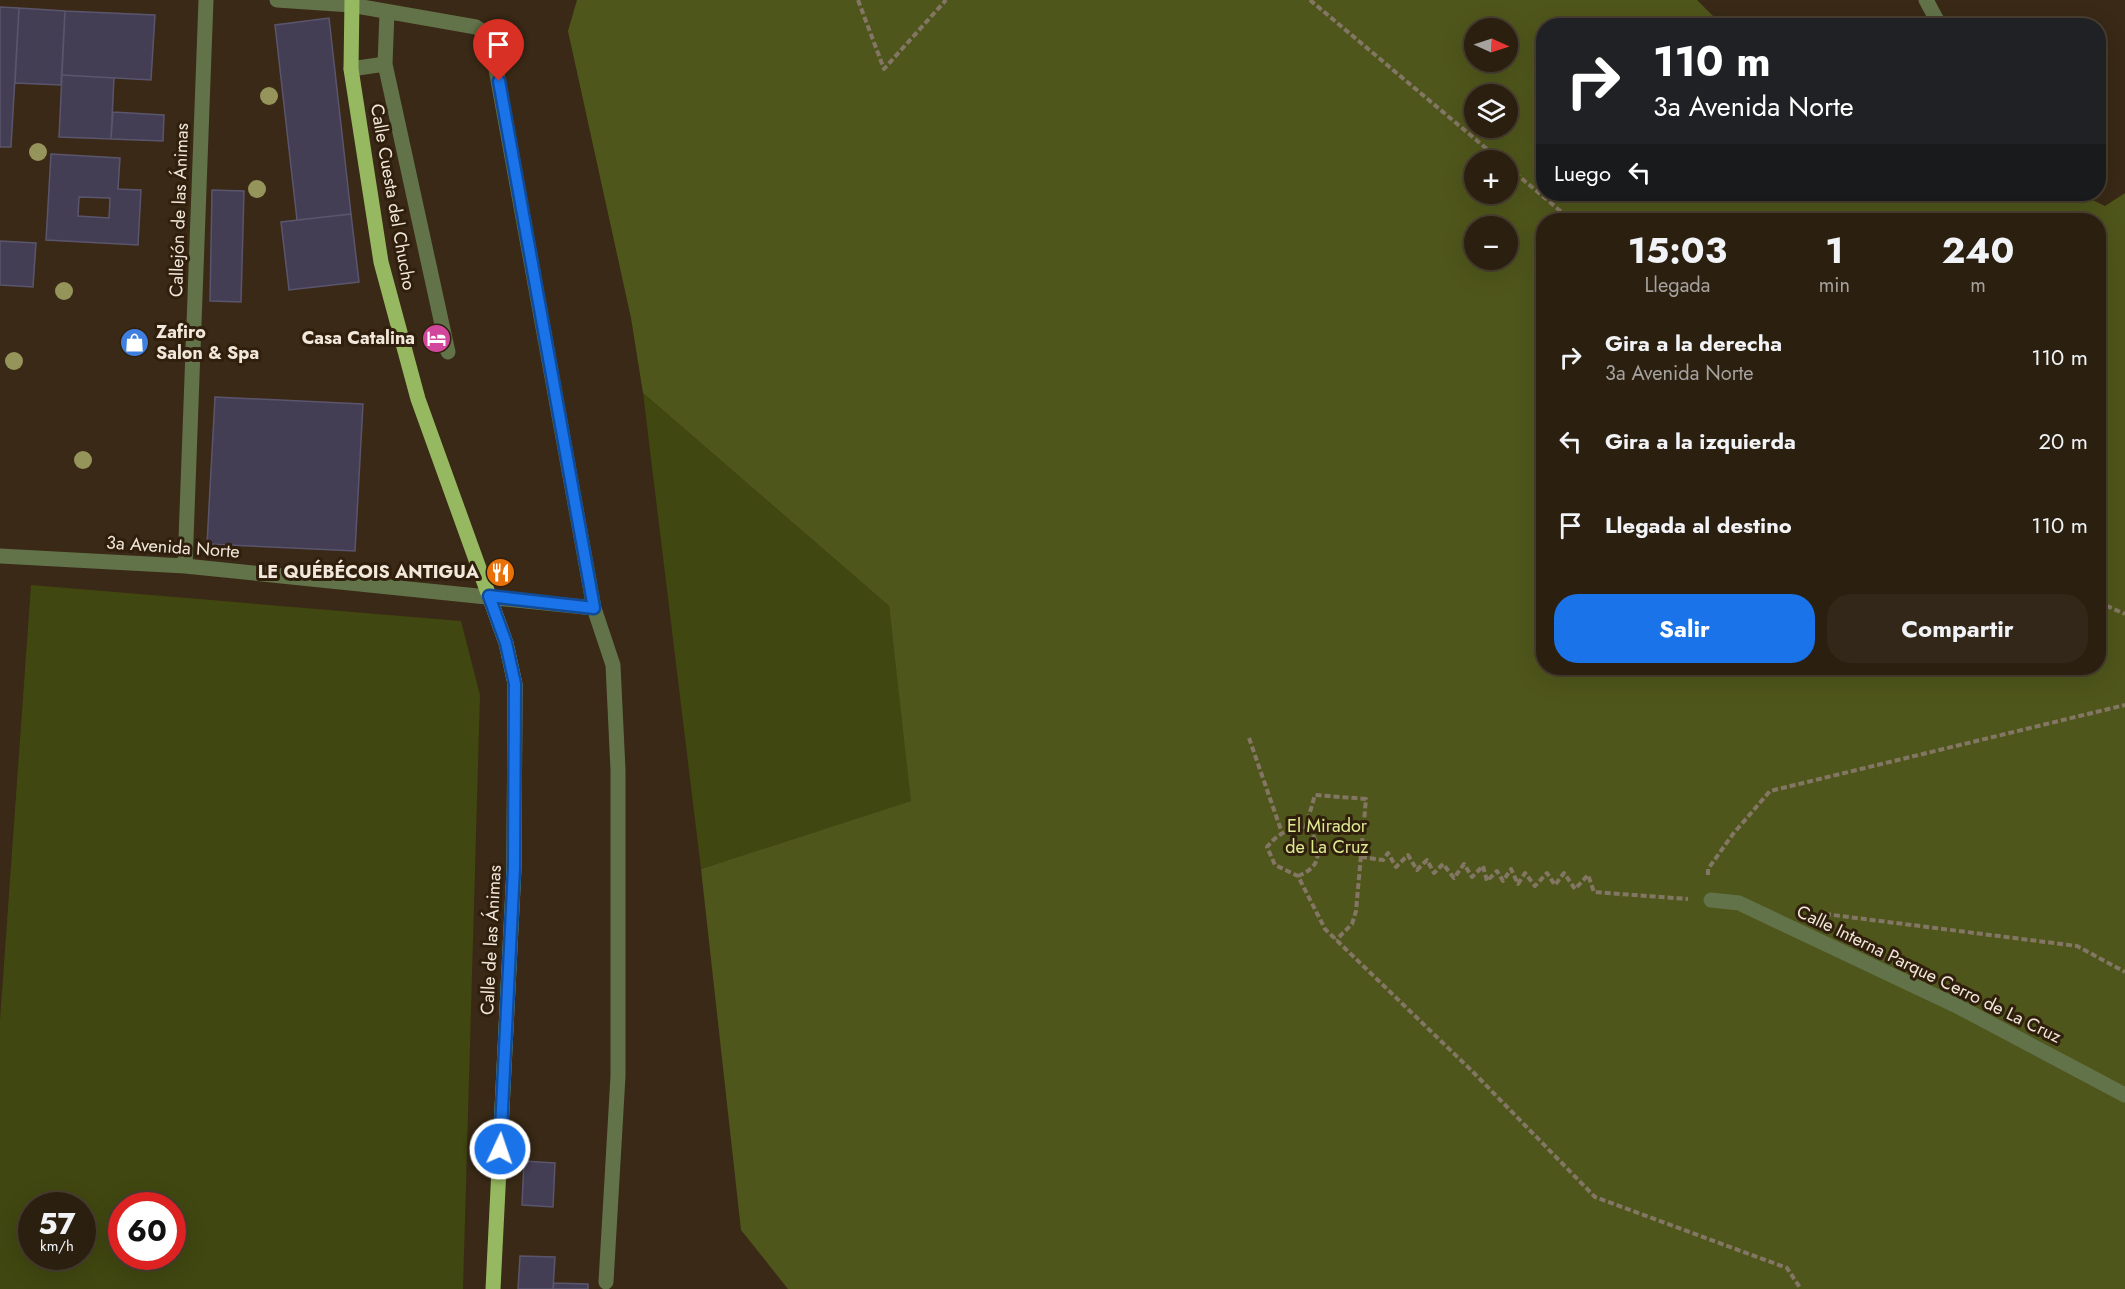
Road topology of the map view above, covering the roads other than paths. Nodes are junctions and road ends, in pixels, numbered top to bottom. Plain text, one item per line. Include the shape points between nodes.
1 (206, 0) edge
2 (277, 0) edge
3 (1926, 0) edge
4 (352, 3) edge
5 (387, 12) junction
6 (1936, 18) edge
7 (386, 64) junction
8 (351, 69) junction
9 (448, 352) dead end
10 (0, 556) edge
11 (185, 566) junction
12 (489, 596) junction
13 (594, 608) junction
14 (1708, 900) road end
15 (2125, 1095) edge
16 (606, 1282) dead end
17 (494, 1289) edge

1 - 11 street, Callejón de las Ánimas
2 - 4 street
3 - 6 street
4 - 5 street
4 - 8 main road, Calle Cuesta del Chucho
5 - 7 street
5 - 13 street via 476,27 490,36
7 - 8 street
7 - 9 street
8 - 12 main road, Calle Cuesta del Chucho via 381,262 418,399
10 - 11 street, 3a Avenida Norte
11 - 12 street, 3a Avenida Norte
12 - 13 street, 3a Avenida Norte
12 - 17 main road, Calle de las Ánimas via 515,684 514,868
13 - 16 street via 613,665 618,770 618,1076
14 - 15 street, Calle Interna Parque Cerro de La Cruz via 1738,903 1959,1007

